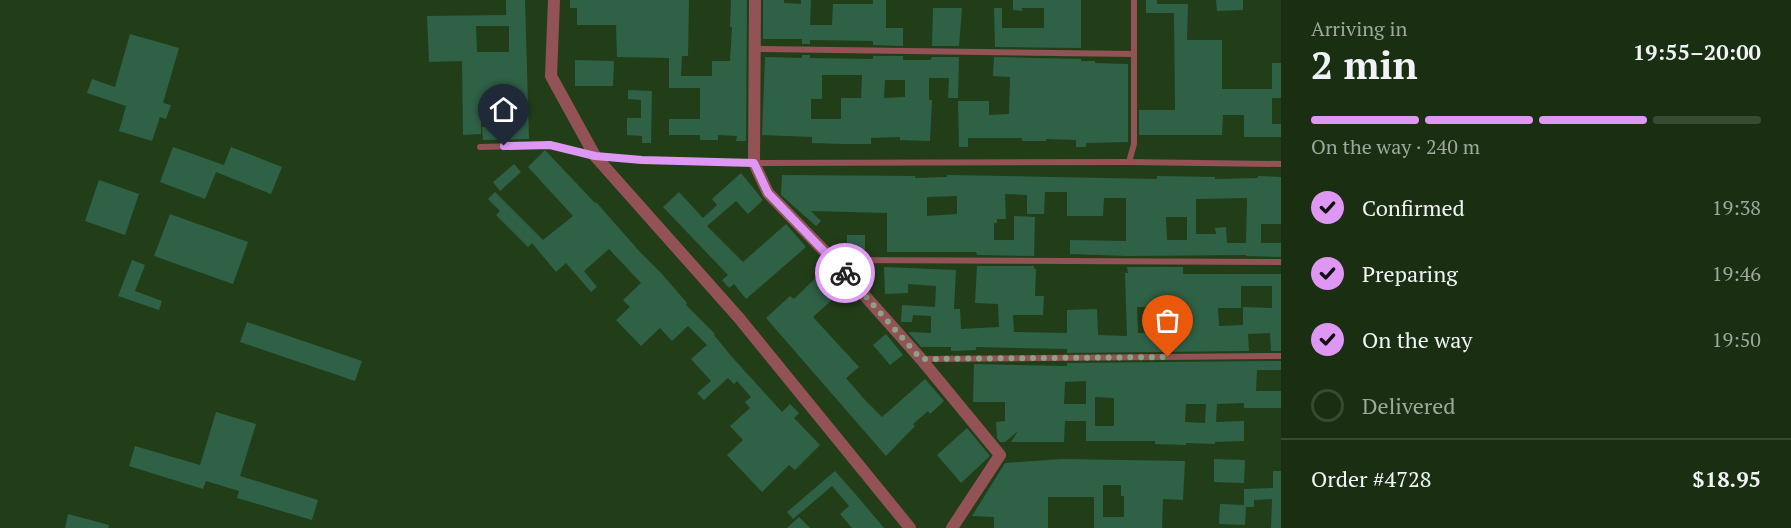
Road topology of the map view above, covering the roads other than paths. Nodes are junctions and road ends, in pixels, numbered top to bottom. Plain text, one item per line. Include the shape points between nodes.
1 (554, 0) edge
2 (755, 0) edge
3 (1134, 0) edge
4 (755, 49) junction
5 (1134, 54) junction
6 (480, 147) dead end
7 (595, 156) junction
8 (1129, 162) junction
9 (754, 163) junction
10 (1281, 164) edge
11 (833, 260) junction
12 (1281, 262) edge
13 (1281, 356) edge
14 (921, 359) junction
15 (910, 528) edge
16 (952, 528) edge

1 - 7 street via 551,76
2 - 4 street
3 - 5 lane
4 - 5 lane
4 - 9 street
5 - 8 lane via 1134,144
6 - 7 lane via 550,145
7 - 9 lane
7 - 15 street via 739,318
8 - 9 lane
8 - 10 lane
9 - 11 street via 768,193
11 - 12 lane
11 - 14 street
13 - 14 lane
14 - 16 street via 1000,455

